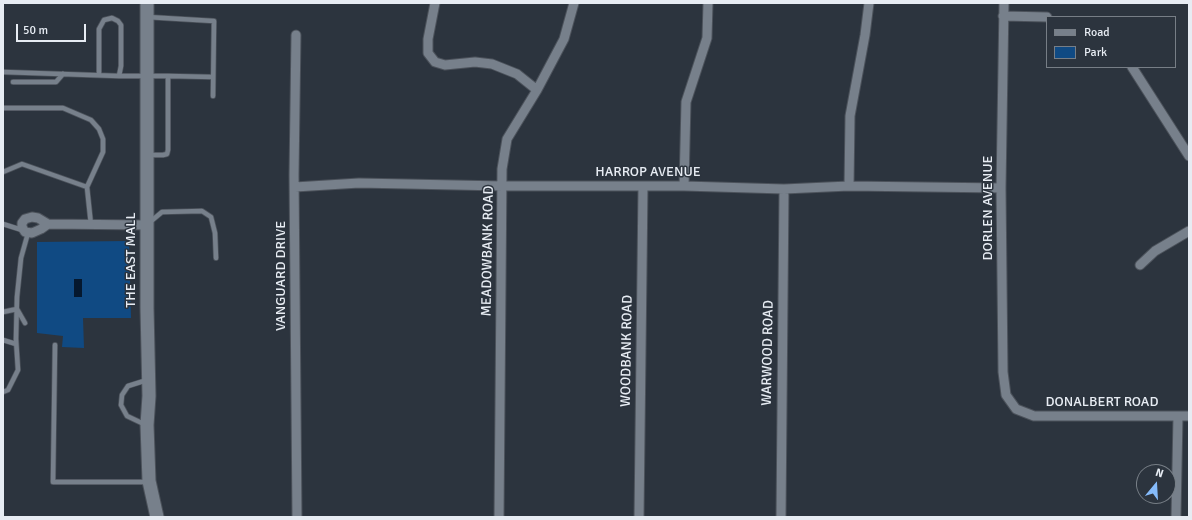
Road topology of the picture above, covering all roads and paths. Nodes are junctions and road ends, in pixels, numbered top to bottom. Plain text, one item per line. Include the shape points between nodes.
1 (147, 3) edge
2 (435, 3) edge
3 (574, 3) edge
4 (708, 3) edge
5 (869, 3) edge
6 (1004, 3) edge
7 (1004, 16) junction
8 (147, 17) junction
9 (1046, 17) edge
10 (296, 35) dead end
11 (1133, 68) edge
12 (3, 72) edge
13 (63, 74) junction
14 (99, 75) junction
15 (119, 76) junction
16 (147, 76) junction
17 (168, 76) junction
18 (213, 77) junction
19 (13, 82) dead end
20 (537, 90) junction
21 (213, 96) dead end
22 (3, 108) edge
23 (148, 155) junction
24 (1189, 156) edge
25 (3, 172) edge
26 (503, 186) junction
27 (643, 186) junction
28 (684, 186) junction
29 (849, 186) junction
30 (87, 187) junction
31 (294, 187) junction
32 (1001, 188) junction
33 (784, 189) junction
34 (3, 224) edge
35 (48, 224) junction
36 (91, 225) junction
37 (147, 225) junction
38 (1189, 230) edge
39 (25, 231) junction
40 (216, 258) dead end
41 (1140, 265) dead end
42 (17, 309) junction
43 (3, 312) edge
44 (25, 323) dead end
45 (3, 340) edge
46 (16, 344) junction
47 (55, 345) dead end
48 (148, 379) junction
49 (3, 392) edge
50 (1016, 409) joint
51 (1178, 416) junction
52 (1189, 416) edge
53 (147, 425) junction
54 (149, 482) junction
55 (157, 517) edge
56 (297, 517) edge
57 (499, 517) edge
58 (639, 517) edge
59 (781, 517) edge
60 (1176, 517) edge

1 - 8 main road, THE EAST MALL
2 - 20 street via 428,40 428,53 434,62 445,65 475,62 492,64 517,74
3 - 20 street, MEADOWBANK ROAD via 564,39
4 - 28 street via 706,38 686,102
5 - 29 street via 850,116
6 - 7 street, DORLEN AVENUE
7 - 9 street
7 - 32 street, DORLEN AVENUE
8 - 16 main road, THE EAST MALL
8 - 18 lane via 214,21
10 - 31 street, VANGUARD DRIVE
11 - 24 street
12 - 13 lane
13 - 14 lane
13 - 19 lane via 56,82
14 - 15 lane
14 - 15 lane via 99,29 104,20 112,18 121,25
15 - 16 lane
16 - 17 lane
16 - 23 main road, THE EAST MALL
17 - 18 lane
17 - 23 lane via 168,150 163,155
18 - 21 lane
20 - 26 street, MEADOWBANK ROAD via 507,139 502,169
22 - 30 lane via 62,108 91,120 103,139 103,152
23 - 37 main road, THE EAST MALL
25 - 30 lane via 22,164
26 - 27 street, HARROP AVENUE
26 - 31 street, HARROP AVENUE via 359,183
26 - 57 street, MEADOWBANK ROAD
27 - 28 street, HARROP AVENUE
27 - 58 street, WOODBANK ROAD
28 - 33 street, HARROP AVENUE
29 - 32 street, HARROP AVENUE
29 - 33 street, HARROP AVENUE
30 - 36 lane
31 - 56 street, VANGUARD DRIVE
32 - 50 street, DORLEN AVENUE via 1003,372 1006,395
33 - 59 street, WARWOOD ROAD
34 - 39 lane
35 - 36 street
35 - 39 street via 32,232
35 - 39 street via 36,218 27,218 22,223
36 - 37 street
37 - 40 lane via 162,212 202,211 211,217 215,233
37 - 48 main road, THE EAST MALL
38 - 41 street via 1155,251
39 - 42 lane
42 - 43 lane
42 - 44 lane
42 - 46 lane
45 - 46 lane
46 - 49 lane via 18,370 8,390
47 - 54 lane via 53,482
48 - 53 main road, THE EAST MALL
48 - 53 lane via 128,386 122,395 121,405 127,416
50 - 51 street, DONALBERT ROAD via 1034,416
51 - 52 street, DONALBERT ROAD
51 - 60 street
53 - 54 main road, THE EAST MALL
54 - 55 main road, THE EAST MALL

